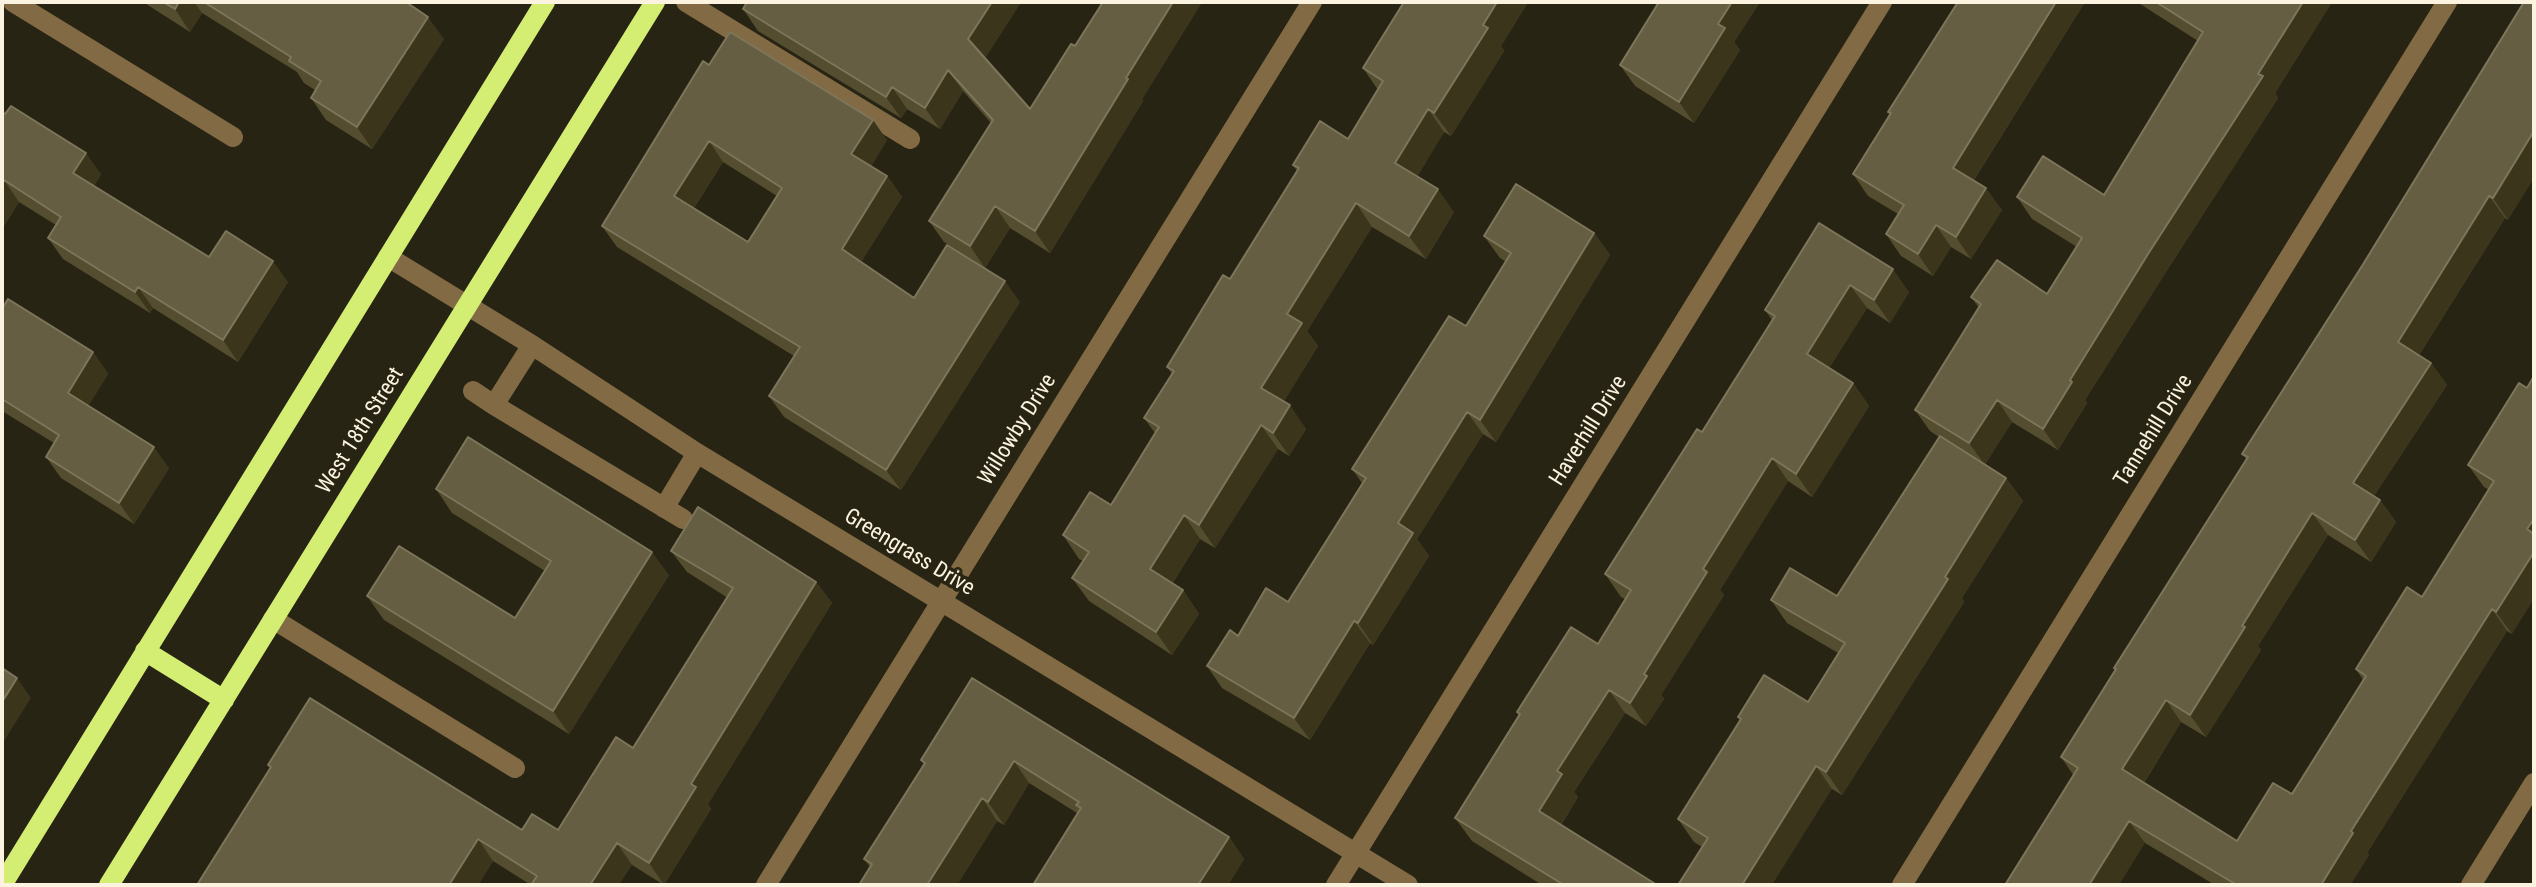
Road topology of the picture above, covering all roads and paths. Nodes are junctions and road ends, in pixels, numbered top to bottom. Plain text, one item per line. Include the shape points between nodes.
1 (13, 2) edge
2 (545, 2) edge
3 (655, 2) edge
4 (686, 2) edge
5 (1312, 2) edge
6 (1882, 2) edge
7 (2447, 2) edge
8 (233, 137) dead end
9 (910, 139) dead end
10 (388, 257) junction
11 (466, 306) junction
12 (532, 345) junction
13 (473, 391) dead end
14 (494, 405) junction
15 (697, 453) junction
16 (664, 508) junction
17 (683, 519) dead end
18 (940, 601) junction
19 (273, 619) junction
20 (145, 651) junction
21 (224, 700) junction
22 (515, 768) dead end
23 (2534, 783) edge
24 (1356, 853) junction
25 (2, 885) edge
26 (109, 885) edge
27 (766, 885) edge
28 (1336, 885) edge
29 (1408, 885) edge
30 (1902, 885) edge
31 (2471, 885) edge

1 - 8 street
2 - 10 main road
3 - 11 main road, West 18th Street
4 - 9 street
5 - 18 street, Willowby Drive
6 - 24 street, Haverhill Drive
7 - 30 street, Tannehill Drive
10 - 11 street, Greengrass Drive
10 - 20 main road
11 - 12 street, Greengrass Drive
11 - 19 main road, West 18th Street
12 - 14 street
12 - 15 street, Greengrass Drive
13 - 14 street
14 - 16 street
15 - 16 street
15 - 18 street, Greengrass Drive
16 - 17 street
18 - 24 street, Greengrass Drive
18 - 27 street, Willowby Drive
19 - 21 main road, West 18th Street
19 - 22 street
20 - 21 main road
20 - 25 main road
21 - 26 main road, West 18th Street
23 - 31 street
24 - 28 street, Haverhill Drive
24 - 29 street, Greengrass Drive

